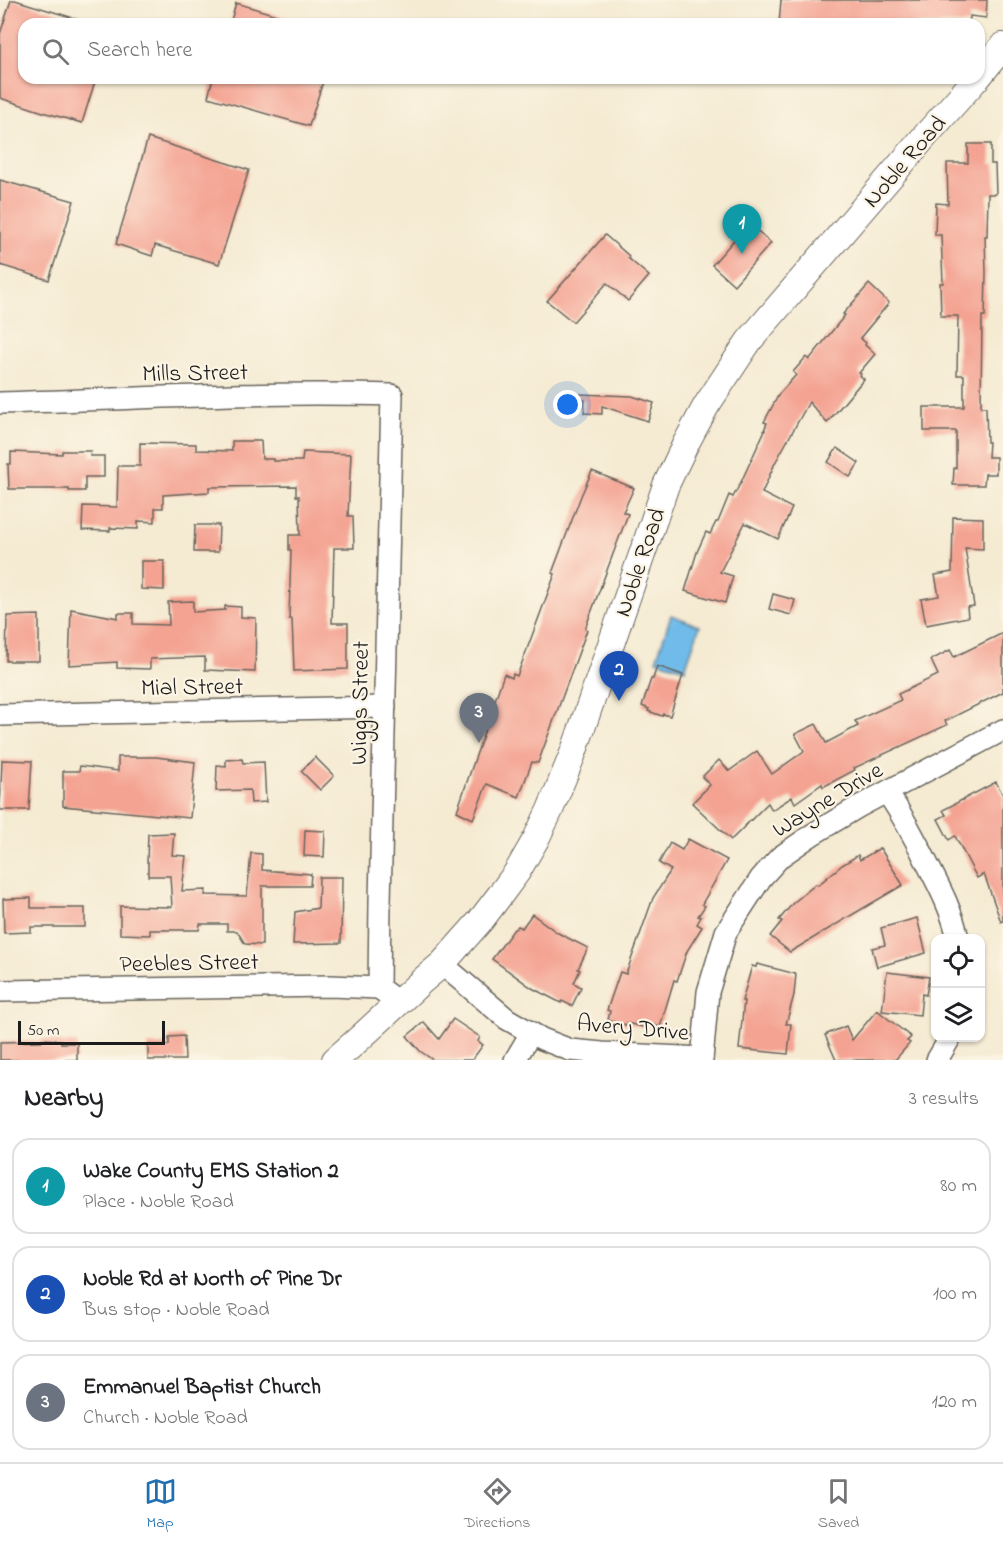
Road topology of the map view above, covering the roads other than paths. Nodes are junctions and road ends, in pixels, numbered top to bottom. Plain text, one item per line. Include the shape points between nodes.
1 (1003, 45) edge
2 (985, 68) edge
3 (972, 84) edge
4 (392, 395) joint
5 (0, 403) edge
6 (385, 707) junction
7 (0, 715) edge
8 (1003, 730) edge
9 (887, 792) junction
10 (956, 934) edge
11 (442, 964) junction
12 (0, 991) edge
13 (389, 995) junction
14 (531, 1033) junction
15 (948, 1042) edge
16 (702, 1059) edge
17 (335, 1060) edge
18 (515, 1060) edge
19 (937, 1060) edge

1 - 2 street, Noble Road
3 - 11 street, Noble Road via 748,341 706,406 666,485 550,810 517,872
4 - 5 street, Mills Street
4 - 6 street, Wiggs Street
6 - 7 street, Mial Street
6 - 13 street, Wiggs Street via 380,902
8 - 9 street, Wayne Drive
9 - 10 street via 936,879
9 - 16 street, Wayne Drive via 788,851 761,878 726,932 708,992
11 - 13 street, Noble Road
11 - 14 street, Avery Drive via 507,1019
12 - 13 street, Peebles Street via 331,986
13 - 17 street, Noble Road
14 - 16 street, Avery Drive via 570,1050
14 - 18 street
15 - 19 street

